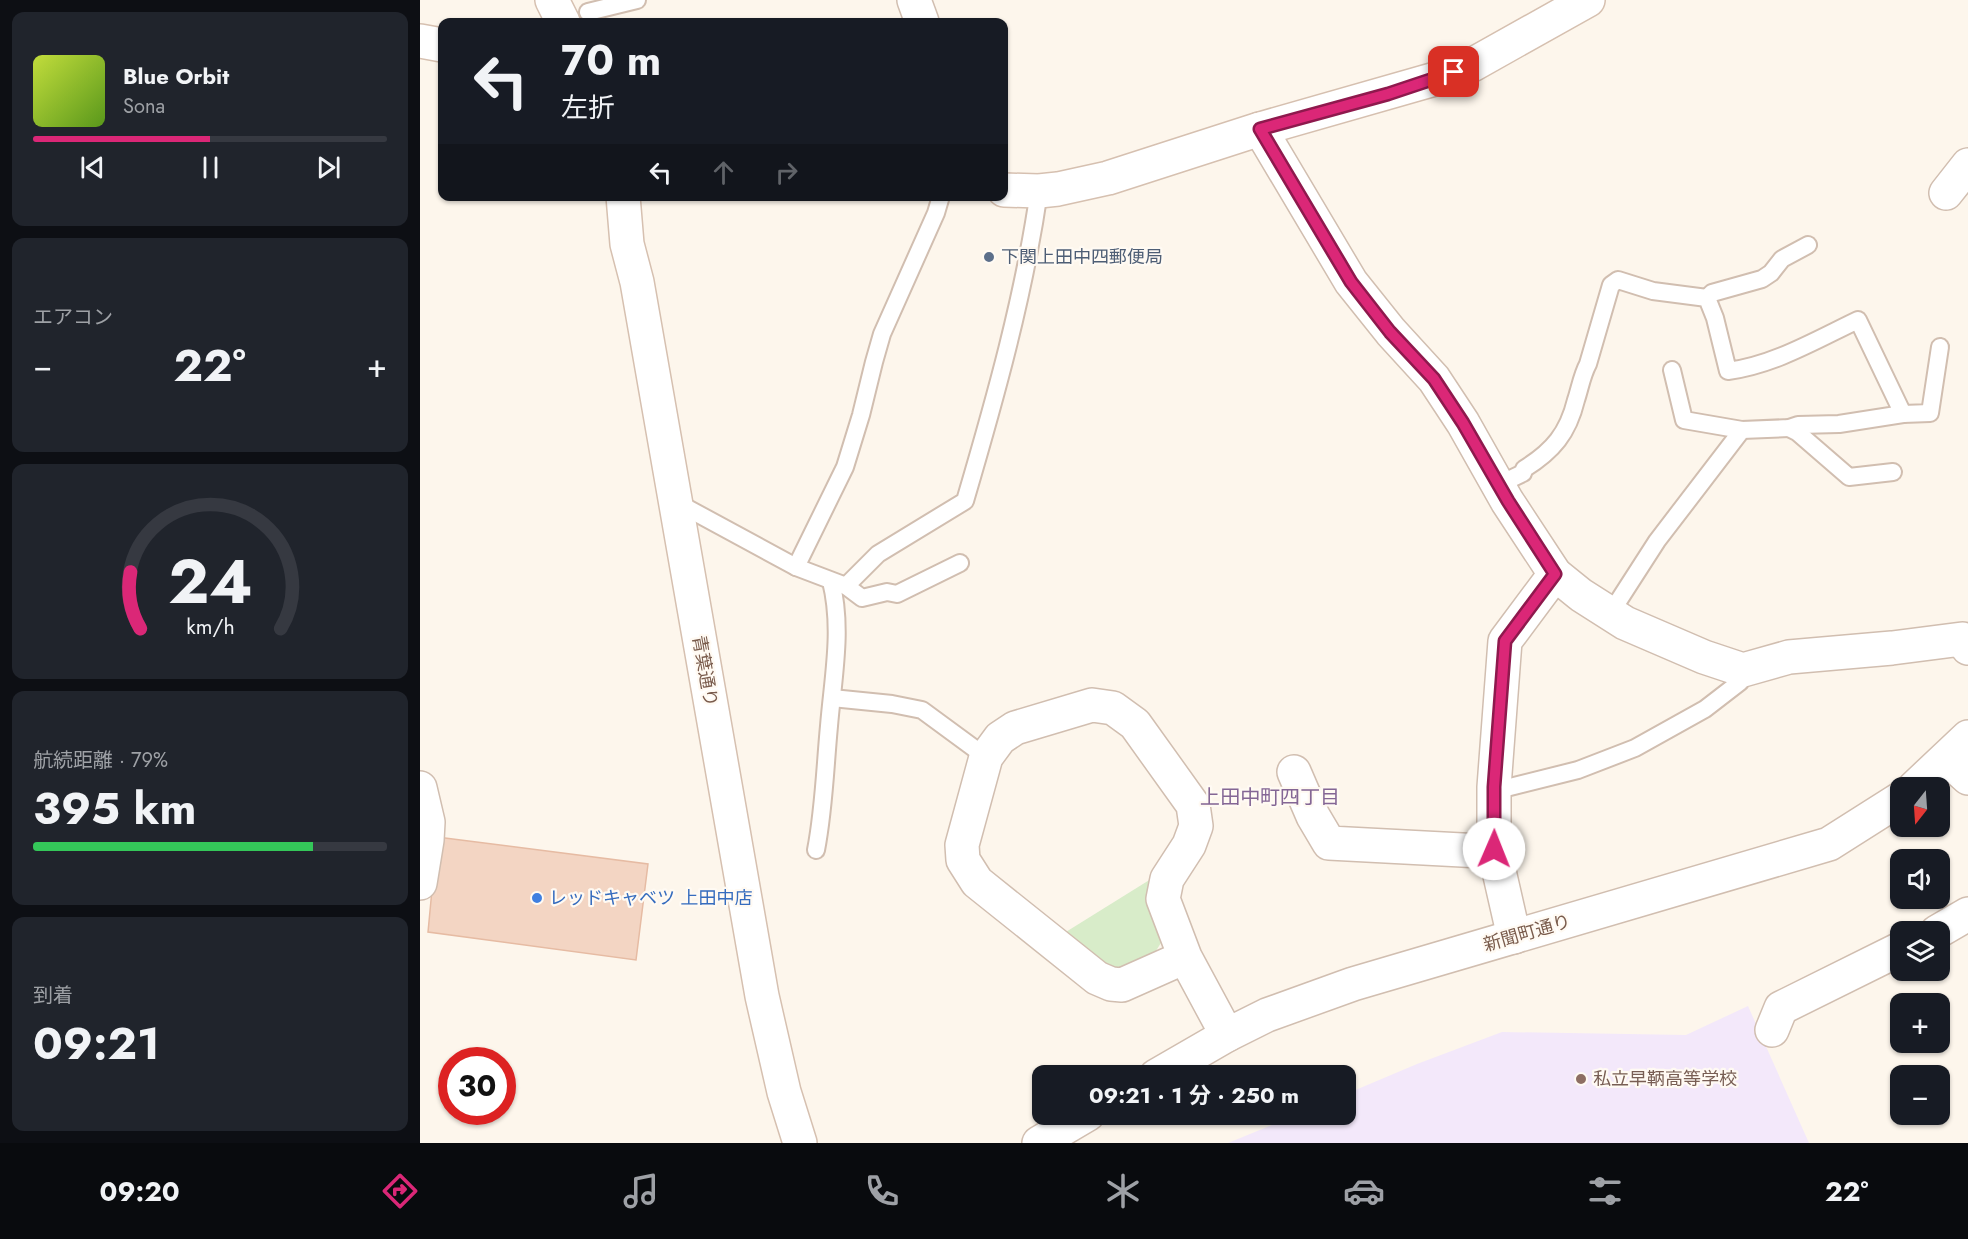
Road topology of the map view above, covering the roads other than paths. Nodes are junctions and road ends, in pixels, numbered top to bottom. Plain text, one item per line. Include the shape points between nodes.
1 (552, 0) edge
2 (638, 0) edge
3 (914, 0) edge
4 (1588, 0) edge
5 (575, 17) edge
6 (921, 18) edge
7 (420, 41) edge
8 (438, 44) edge
9 (1260, 129) junction
10 (1968, 165) edge
11 (1008, 190) edge
12 (1039, 191) junction
13 (1946, 193) dead end
14 (623, 201) edge
15 (940, 201) edge
16 (1808, 245) dead end
17 (1707, 298) junction
18 (1940, 347) dead end
19 (1672, 370) dead end
20 (1903, 414) junction
21 (1789, 428) junction
22 (1742, 430) junction
23 (1893, 472) dead end
24 (1498, 485) junction
25 (676, 502) junction
26 (960, 563) dead end
27 (796, 567) junction
28 (1555, 574) junction
29 (838, 583) junction
30 (1610, 614) junction
31 (1968, 648) edge
32 (1743, 670) junction
33 (832, 698) junction
34 (986, 757) junction
35 (1961, 758) edge
36 (1294, 772) dead end
37 (1931, 777) edge
38 (1494, 787) junction
39 (420, 788) edge
40 (1890, 805) edge
41 (424, 836) edge
42 (1494, 849) junction
43 (816, 850) dead end
44 (420, 883) edge
45 (1968, 914) edge
46 (1950, 924) edge
47 (1514, 937) junction
48 (1890, 954) edge
49 (1185, 957) junction
50 (1772, 1030) dead end
51 (1227, 1035) junction
52 (1175, 1065) edge
53 (1069, 1125) edge
54 (800, 1143) edge
55 (1039, 1143) edge

1 - 5 street
2 - 5 lane
3 - 6 street
4 - 9 street via 1472,65 1388,94
7 - 8 street
9 - 12 street via 1108,178
9 - 24 street via 1351,282 1434,379
10 - 13 street
11 - 12 street
12 - 29 lane via 998,387 965,501
14 - 25 street, 青葉通り via 627,244
15 - 27 lane via 882,334 845,467
16 - 17 lane via 1782,259 1761,279 1712,293
17 - 20 lane via 1728,371 1784,356 1858,320
17 - 24 lane via 1653,291 1618,280 1611,285 1566,431 1523,473
18 - 20 lane via 1930,413
19 - 22 lane via 1684,420
20 - 21 lane
21 - 22 lane
21 - 23 lane via 1849,477
22 - 30 lane via 1657,541
24 - 28 street
25 - 27 lane
25 - 54 street, 青葉通り via 762,996
26 - 29 lane via 897,594 862,598
27 - 29 lane
28 - 30 street
28 - 38 street via 1505,641
29 - 33 lane
30 - 32 street via 1704,657
31 - 32 street via 1962,639 1789,657
32 - 38 lane via 1740,682 1705,709 1635,748 1578,770 1506,788
33 - 34 lane via 922,710
33 - 43 lane
34 - 49 street via 962,845 963,860 977,882 1097,978 1111,984 1122,985
34 - 49 street via 1000,738 1015,728 1092,705 1113,708 1135,724 1193,805 1196,826 1189,846 1167,879 1163,899
35 - 37 street
36 - 42 street via 1329,843
38 - 42 street
39 - 41 street via 428,822
40 - 47 street, 新聞町通り via 1829,844
41 - 44 street
42 - 47 street
45 - 46 street
47 - 51 street, 新聞町通り via 1353,984 1267,1015
48 - 50 street via 1780,1008
49 - 51 street
51 - 52 street, 新聞町通り
53 - 55 street

